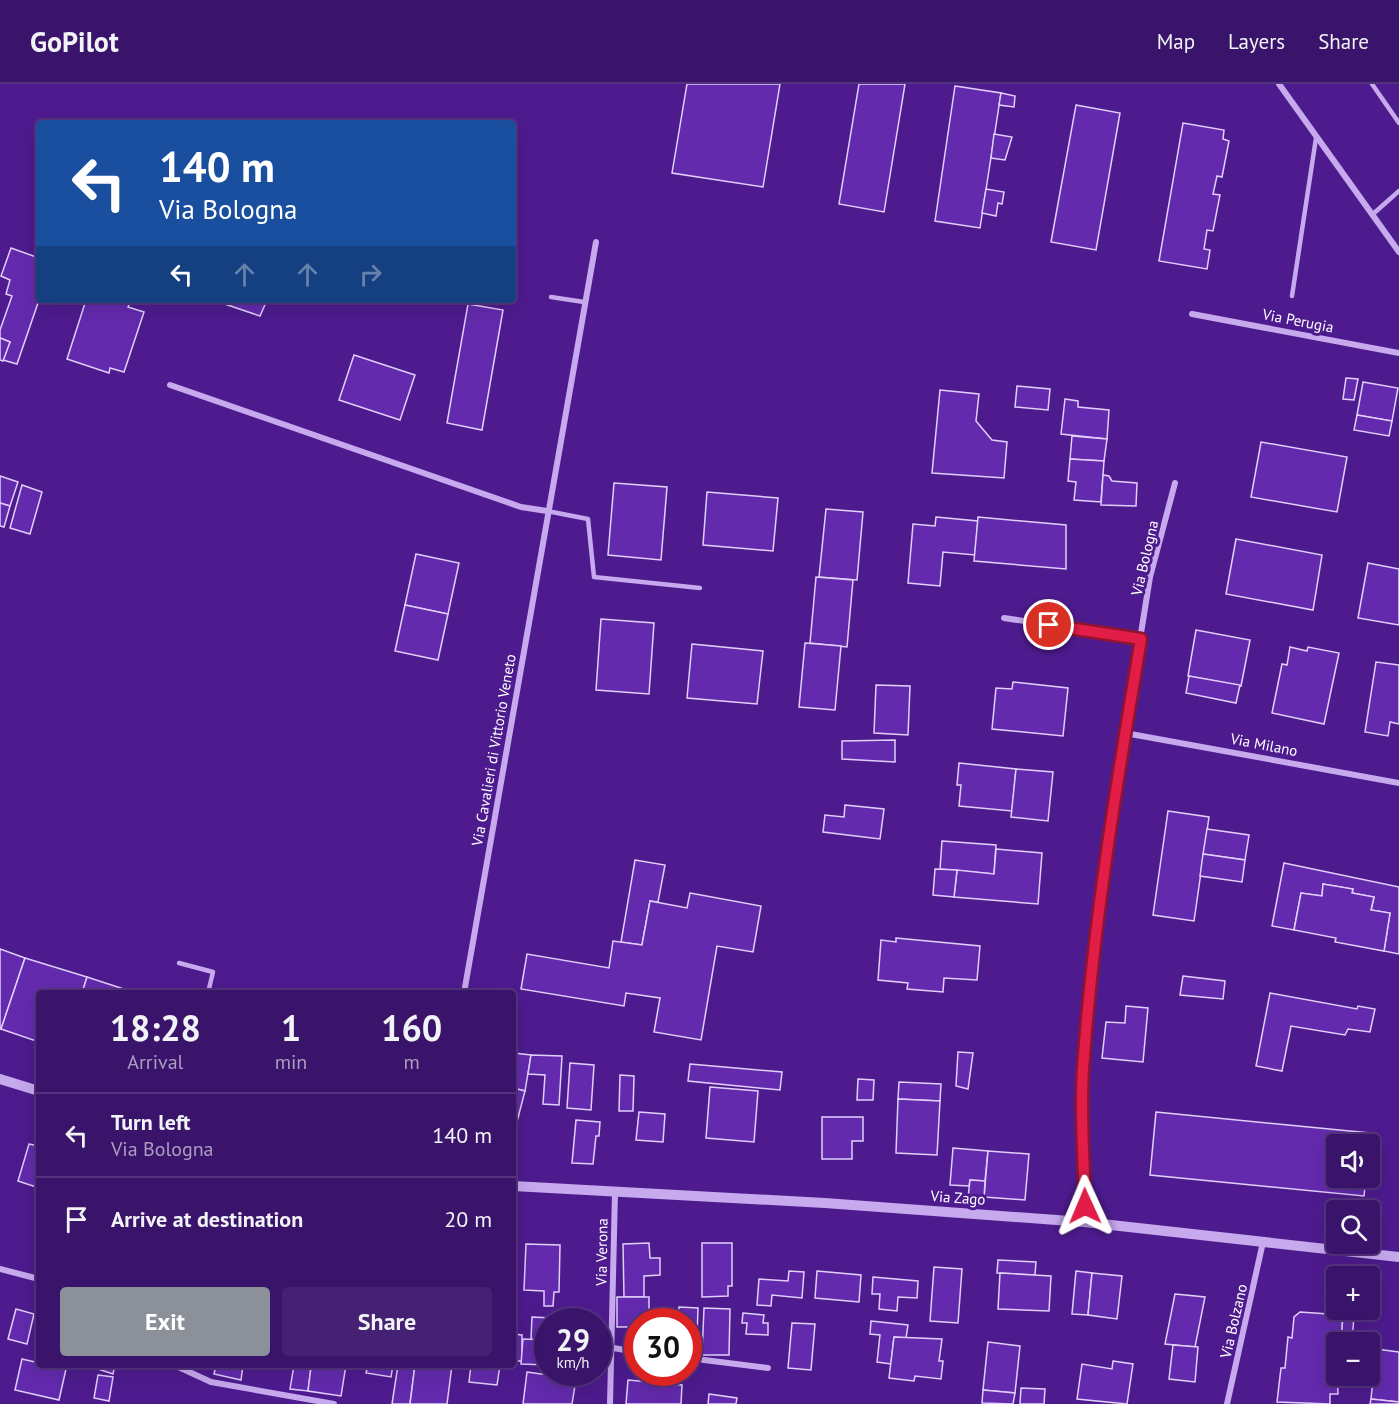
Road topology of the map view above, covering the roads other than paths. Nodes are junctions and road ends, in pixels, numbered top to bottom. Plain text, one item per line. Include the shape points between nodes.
1 (1279, 84) edge
2 (1372, 84) edge
3 (1399, 123) edge
4 (1316, 138) junction
5 (1399, 190) edge
6 (1373, 214) junction
7 (596, 242) dead end
8 (1399, 252) edge
9 (1293, 296) dead end
10 (551, 297) dead end
11 (584, 302) junction
12 (1192, 314) dead end
13 (1399, 353) edge
14 (170, 385) dead end
15 (1175, 483) dead end
16 (546, 511) junction
17 (700, 588) dead end
18 (1004, 618) dead end
19 (1141, 639) junction
20 (1125, 733) junction
21 (1399, 783) edge
22 (179, 963) dead end
23 (209, 990) edge
24 (465, 990) edge
25 (0, 1078) edge
26 (36, 1090) edge
27 (516, 1186) edge
28 (615, 1192) junction
29 (1084, 1222) junction
30 (1263, 1242) junction
31 (1399, 1257) edge
32 (0, 1269) edge
33 (36, 1278) edge
34 (613, 1348) junction
35 (624, 1350) edge
36 (702, 1360) edge
37 (181, 1368) edge
38 (768, 1368) dead end
39 (334, 1404) edge
40 (610, 1404) edge
41 (1227, 1404) edge

1 - 4 street
2 - 3 lane
4 - 6 street
4 - 9 lane
5 - 6 lane
6 - 8 street
7 - 11 street, Via Cavalieri di Vittorio Veneto
10 - 11 lane
11 - 16 street, Via Cavalieri di Vittorio Veneto
12 - 13 street, Via Perugia
14 - 16 street via 521,507
15 - 19 street, Via Bologna via 1150,577
16 - 17 lane via 588,519 594,577
16 - 24 street, Via Cavalieri di Vittorio Veneto
18 - 19 street
19 - 20 street, Via Bologna
20 - 21 street, Via Milano
20 - 29 street, Via Bologna via 1094,952 1083,1071
22 - 23 lane via 213,972
25 - 26 street
27 - 28 street, Via Zago
28 - 29 street, Via Zago
28 - 34 street, Via Verona
29 - 30 street, Via Zago
30 - 31 street, Via Zago
30 - 41 street, Via Bolzano
32 - 33 street
34 - 35 street
34 - 40 street, Via Verona
36 - 38 street
37 - 39 street via 211,1382

